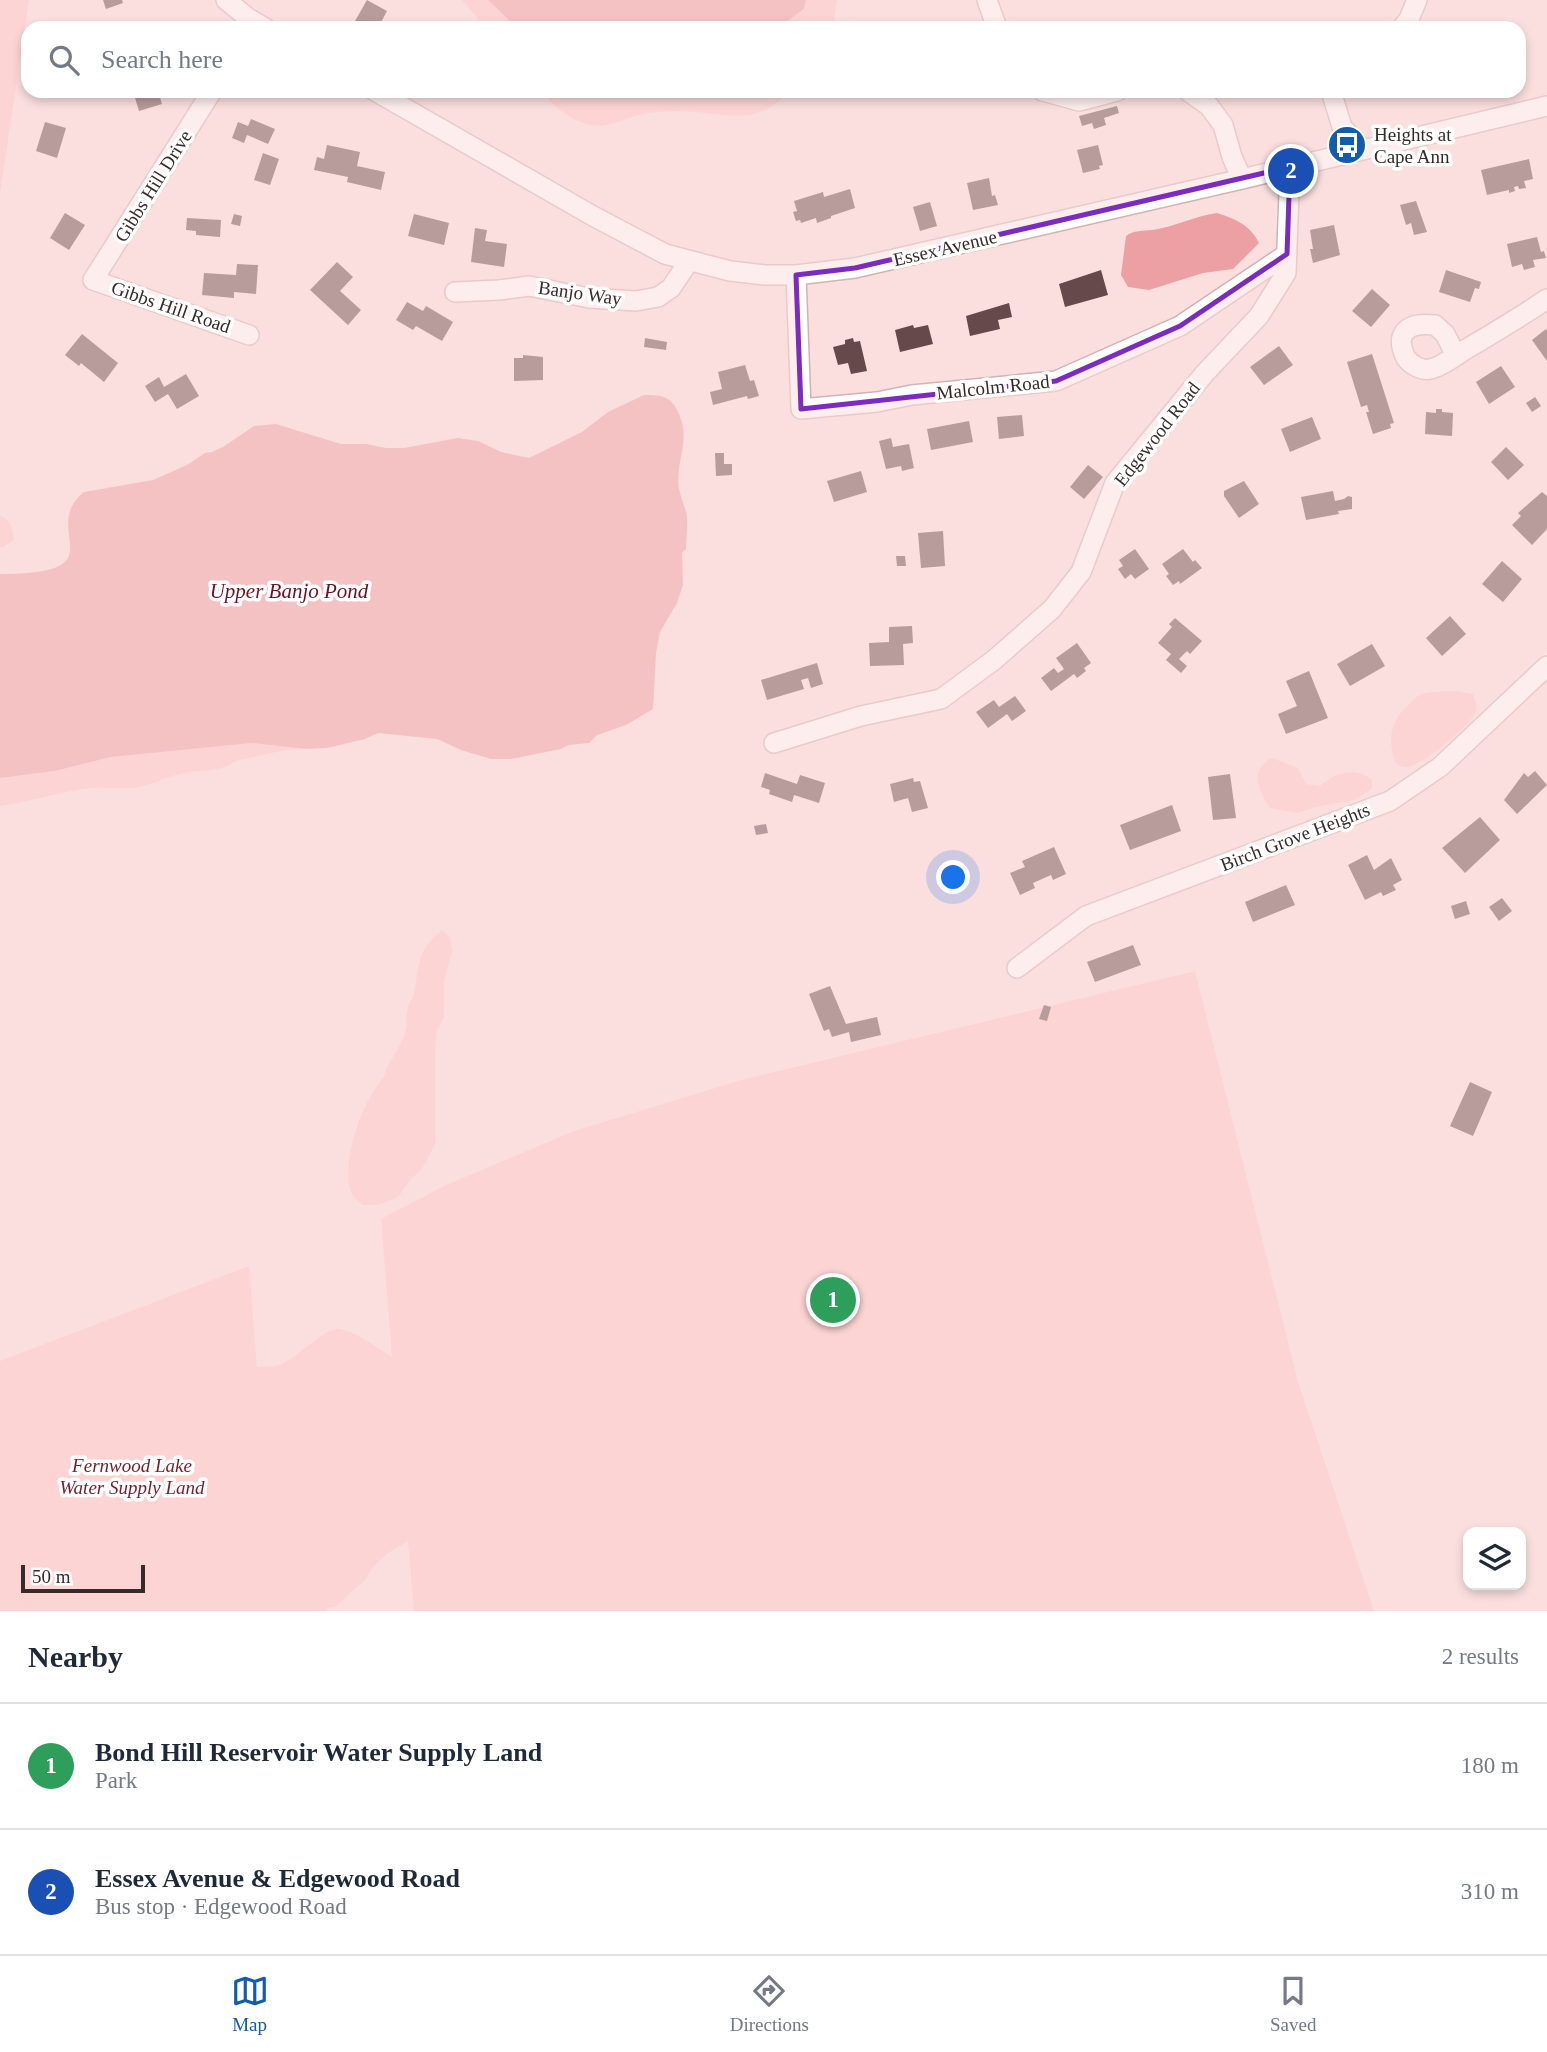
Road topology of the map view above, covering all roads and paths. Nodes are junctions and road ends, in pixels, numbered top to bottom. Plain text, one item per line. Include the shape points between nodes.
1 (226, 0) edge
2 (987, 0) edge
3 (1417, 0) edge
4 (251, 21) edge
5 (994, 21) edge
6 (1407, 21) edge
7 (208, 98) edge
8 (386, 98) edge
9 (1068, 98) edge
10 (1090, 98) edge
11 (1198, 98) edge
12 (1333, 98) edge
13 (1547, 106) edge
14 (1362, 149) junction
15 (1290, 167) junction
16 (1242, 179) junction
17 (1287, 254) junction
18 (689, 261) junction
19 (796, 275) junction
20 (93, 280) joint
21 (455, 292) dead end
22 (1547, 299) edge
23 (249, 335) dead end
24 (1456, 356) dead end
25 (1547, 666) edge
26 (774, 743) dead end
27 (1017, 968) dead end

1 - 4 street
2 - 5 street
3 - 6 street
7 - 20 street, Gibbs Hill Drive
8 - 18 street, Essex Avenue via 593,216 665,254
9 - 10 street
11 - 16 street via 1223,125
12 - 14 street via 1342,127
13 - 14 street, Essex Avenue
14 - 15 street, Essex Avenue
15 - 16 street, Essex Avenue
15 - 17 street, Edgewood Road
16 - 19 street, Essex Avenue via 855,268
17 - 19 street, Malcolm Road via 1180,326 1056,381 801,409
17 - 26 street, Edgewood Road via 1286,274 1259,316 1205,373 1115,483 1081,572 1052,609 941,699 861,716
18 - 19 street, Essex Avenue via 730,271
18 - 21 street, Banjo Way via 671,288 658,297 636,301 589,298 529,286
20 - 23 street, Gibbs Hill Road
22 - 24 street
25 - 27 street, Birch Grove Heights via 1440,766 1390,801 1086,916

